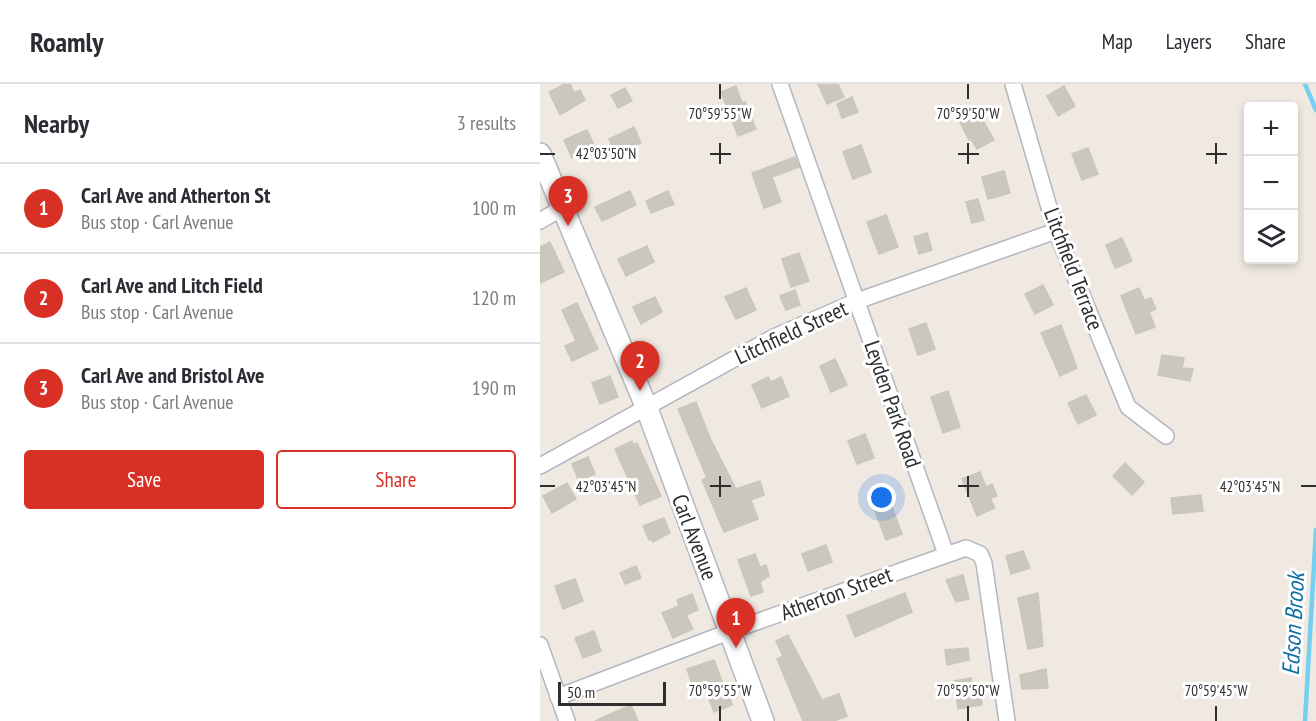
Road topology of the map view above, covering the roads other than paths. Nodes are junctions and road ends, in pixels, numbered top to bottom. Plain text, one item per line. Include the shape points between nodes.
1 (780, 84) edge
2 (1012, 84) edge
3 (540, 154) edge
4 (564, 207) junction
5 (540, 221) edge
6 (1056, 231) junction
7 (857, 301) junction
8 (646, 406) junction
9 (1166, 436) dead end
10 (540, 465) edge
11 (946, 554) junction
12 (731, 631) junction
13 (540, 645) edge
14 (558, 697) junction
15 (567, 721) edge
16 (763, 721) edge
17 (1007, 721) edge

1 - 7 street, Leyden Park Road
2 - 6 street, Litchfield Terrace
3 - 4 street, Carl Avenue
4 - 5 street
4 - 8 street, Carl Avenue
6 - 7 street, Litchfield Street
6 - 9 street, Litchfield Terrace via 1128,407
7 - 8 street, Litchfield Street via 774,337
7 - 11 street, Leyden Park Road
8 - 10 street, Litchfield Street
8 - 12 street, Carl Avenue
11 - 12 street, Atherton Street
11 - 17 street, Atherton Street via 966,548 980,554 984,563
12 - 14 street, Atherton Street
12 - 16 street, Carl Avenue
13 - 14 street
14 - 15 street

